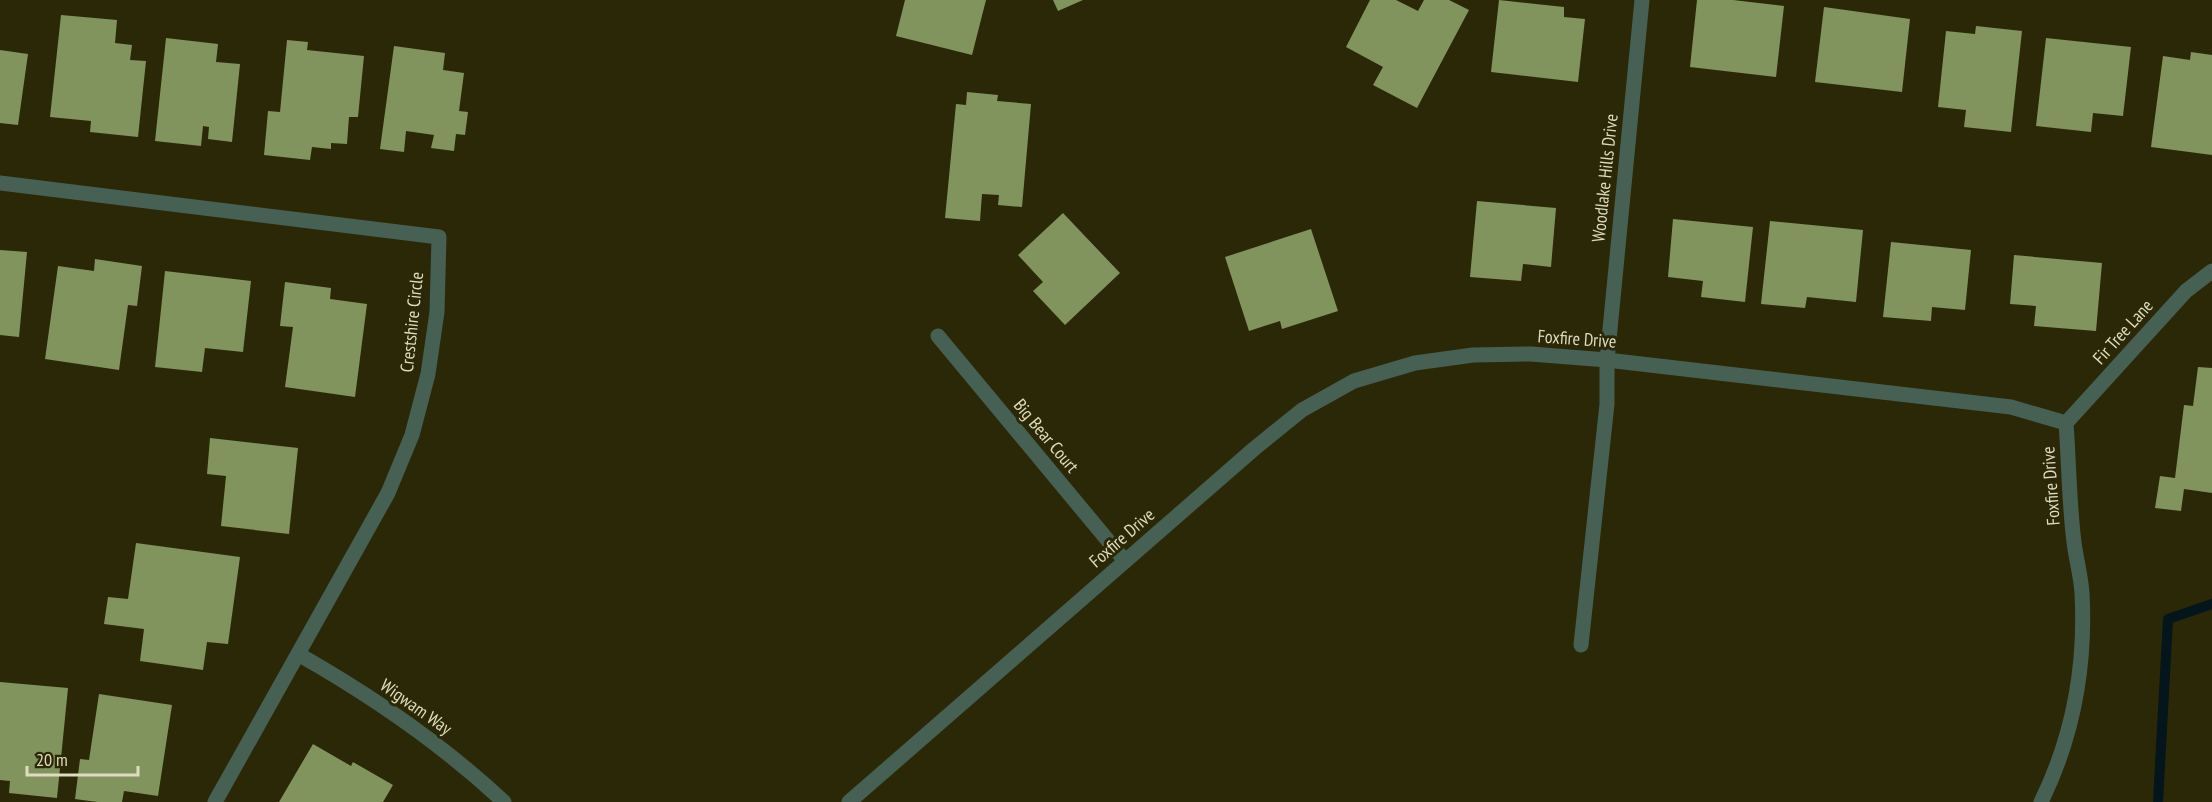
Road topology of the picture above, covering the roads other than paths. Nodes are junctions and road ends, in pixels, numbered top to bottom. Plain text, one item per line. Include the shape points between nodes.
1 (1642, 0) edge
2 (0, 183) edge
3 (2212, 271) edge
4 (938, 336) dead end
5 (1607, 360) junction
6 (2066, 423) junction
7 (1125, 561) junction
8 (1581, 645) dead end
9 (298, 654) junction
10 (214, 802) edge
11 (504, 802) edge
12 (849, 802) edge
13 (2041, 802) edge

1 - 5 street, Woodlake Hills Drive
2 - 9 street, Crestshire Circle via 439,237 428,374 412,435 388,493
3 - 6 street, Fir Tree Lane via 2186,291
4 - 7 street, Big Bear Court
5 - 6 street, Foxfire Drive via 2011,407
5 - 7 street, Foxfire Drive via 1531,354 1473,355 1415,363 1354,381 1302,410
5 - 8 street, Woodlake Hills Drive via 1607,404
6 - 13 street, Foxfire Drive via 2074,543 2082,590 2083,644 2076,704 2057,769
7 - 12 street, Foxfire Drive
9 - 10 street, Crestshire Circle
9 - 11 street, Wigwam Way via 413,726

